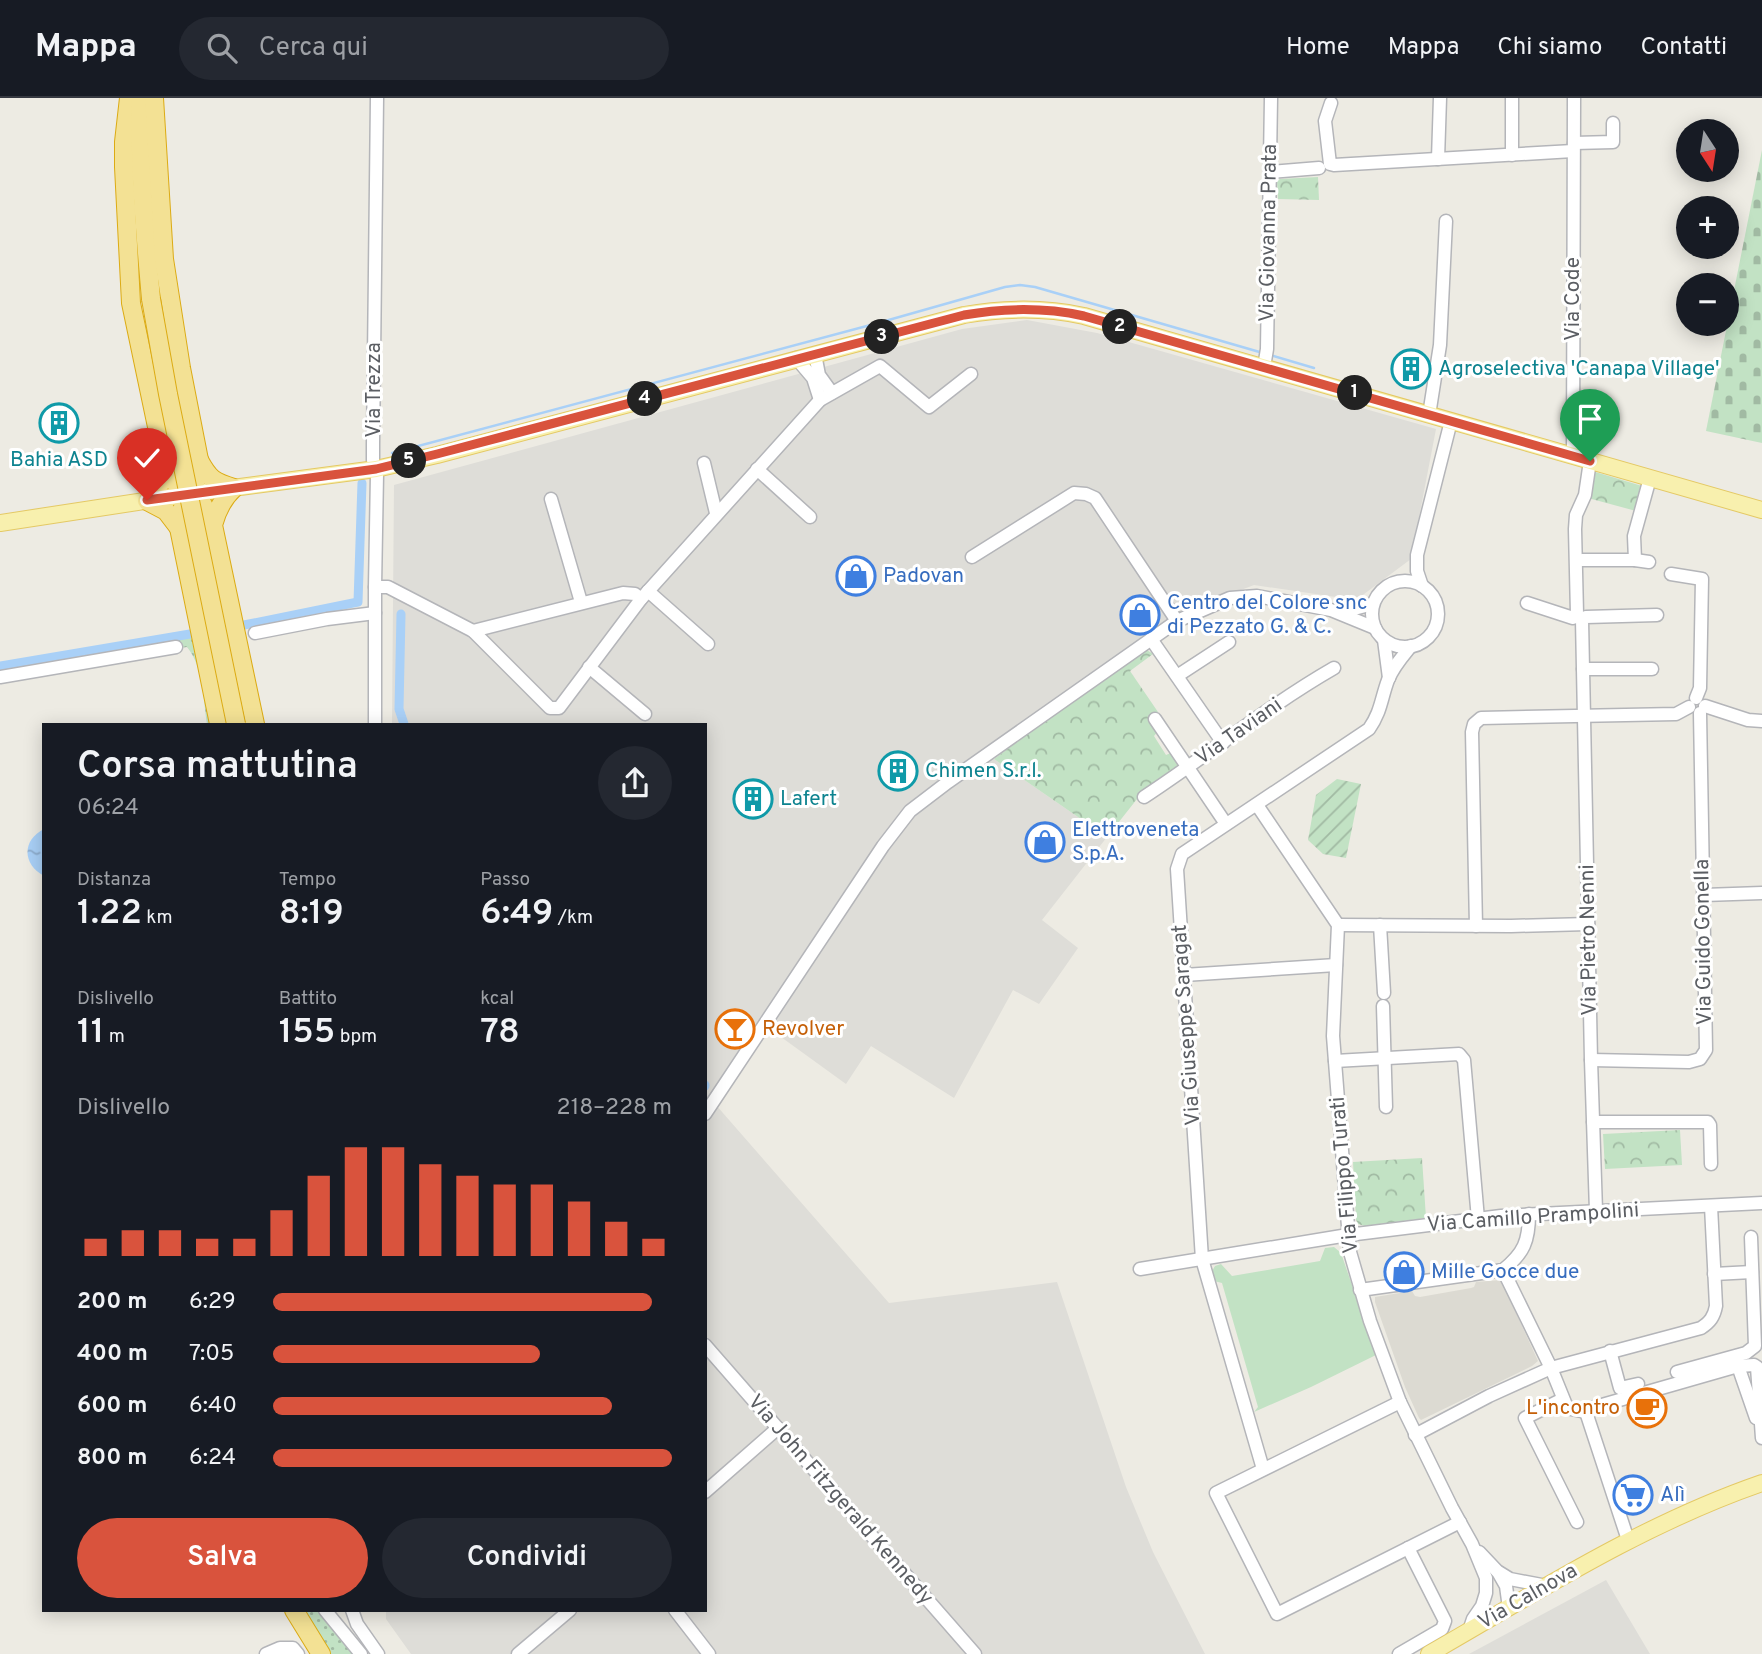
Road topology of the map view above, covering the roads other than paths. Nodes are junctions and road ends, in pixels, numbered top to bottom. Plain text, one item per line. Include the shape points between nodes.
1 (129, 98) edge
2 (141, 98) edge
3 (154, 98) edge
4 (377, 98) edge
5 (1271, 98) edge
6 (1440, 98) edge
7 (1513, 98) edge
8 (1574, 98) edge
9 (1331, 103) dead end
10 (1613, 123) dead end
11 (1574, 147) junction
12 (1512, 155) junction
13 (1438, 159) junction
14 (1319, 168) dead end
15 (1270, 172) junction
16 (1446, 221) dead end
17 (815, 354) junction
18 (796, 358) junction
19 (1264, 365) junction
20 (971, 374) dead end
21 (832, 393) junction
22 (820, 400) junction
23 (1429, 415) junction
24 (1451, 421) junction
25 (1573, 456) junction
26 (200, 460) junction
27 (1590, 461) junction
28 (704, 463) dead end
29 (165, 465) junction
30 (376, 469) junction
31 (757, 469) junction
32 (1650, 478) junction
33 (234, 488) junction
34 (189, 494) junction
35 (551, 499) dead end
36 (147, 500) junction
37 (1762, 510) edge
38 (716, 513) junction
39 (810, 517) dead end
40 (0, 523) edge
41 (213, 525) junction
42 (179, 528) junction
43 (1417, 555) junction
44 (972, 557) dead end
45 (1583, 560) dead end
46 (1634, 560) junction
47 (1649, 562) dead end
48 (1671, 574) dead end
49 (1388, 585) junction
50 (1422, 586) junction
51 (375, 587) junction
52 (644, 595) junction
53 (581, 602) junction
54 (1527, 603) dead end
55 (1373, 604) junction
56 (1331, 610) junction
57 (374, 613) junction
58 (1657, 615) dead end
59 (1177, 621) junction
60 (1374, 628) junction
61 (473, 631) junction
62 (255, 633) dead end
63 (1151, 639) junction
64 (1384, 640) junction
65 (1229, 642) dead end
66 (708, 644) dead end
67 (1410, 646) junction
68 (176, 647) dead end
69 (589, 667) junction
70 (1334, 668) dead end
71 (1583, 669) junction
72 (1652, 669) dead end
73 (1177, 676) junction
74 (0, 677) edge
75 (1389, 678) junction
76 (1698, 706) junction
77 (645, 714) dead end
78 (1584, 716) junction
79 (1155, 719) dead end
80 (1762, 721) edge
81 (219, 723) edge
82 (236, 723) edge
83 (255, 723) edge
84 (375, 723) edge
85 (1223, 743) junction
86 (1188, 768) junction
87 (1144, 797) dead end
88 (1257, 805) junction
89 (1226, 824) junction
90 (1762, 893) edge
91 (1703, 895) junction
92 (1338, 925) junction
93 (1380, 925) junction
94 (1588, 925) junction
95 (1476, 926) junction
96 (1336, 965) junction
97 (1184, 975) junction
98 (1383, 1058) junction
99 (1591, 1060) junction
100 (1335, 1061) junction
101 (1386, 1107) dead end
102 (707, 1111) edge
103 (1593, 1122) junction
104 (1712, 1164) dead end
105 (1762, 1203) edge
106 (1711, 1206) junction
107 (1595, 1211) junction
108 (1529, 1214) junction
109 (1478, 1219) junction
110 (1348, 1235) junction
111 (1751, 1237) dead end
112 (1202, 1259) junction
113 (1140, 1269) dead end
114 (1503, 1270) junction
115 (1752, 1272) junction
116 (1714, 1274) junction
117 (1360, 1290) junction
118 (707, 1347) edge
119 (1610, 1351) junction
120 (1551, 1368) junction
121 (1676, 1371) dead end
122 (1638, 1384) dead end
123 (1400, 1402) junction
124 (1564, 1402) junction
125 (1586, 1412) junction
126 (778, 1428) junction
127 (1415, 1435) junction
128 (1762, 1436) edge
129 (1263, 1469) junction
130 (1762, 1483) edge
131 (707, 1490) edge
132 (1460, 1522) junction
133 (1577, 1522) dead end
134 (1628, 1541) junction
135 (1408, 1548) junction
136 (1492, 1574) junction
137 (1547, 1586) junction
138 (1509, 1608) junction
139 (295, 1612) edge
140 (328, 1612) edge
141 (353, 1612) edge
142 (567, 1612) edge
143 (677, 1612) edge
144 (1469, 1631) junction
145 (266, 1654) edge
146 (298, 1654) edge
147 (321, 1654) edge
148 (361, 1654) edge
149 (378, 1654) edge
150 (518, 1654) edge
151 (709, 1654) edge
152 (975, 1654) edge
153 (1399, 1654) edge
154 (1429, 1654) edge

1 - 29 highway via 124,167 131,303
2 - 82 highway, bridge via 151,299
3 - 26 highway via 164,259
4 - 30 street, Via Trezza
5 - 15 street, Via Giovanna Prata
6 - 13 street
7 - 12 street
8 - 11 street, Via Code
9 - 13 street via 1325,121 1330,164
10 - 11 street via 1613,142
11 - 12 street
11 - 25 street, Via Code
12 - 13 street
14 - 15 street
15 - 19 street, Via Giovanna Prata
16 - 23 street via 1440,345
17 - 18 main road
17 - 19 main road via 964,315 1044,309
17 - 21 street via 819,375
18 - 22 street via 813,378
18 - 30 main road
19 - 23 main road
20 - 21 street via 929,407 880,366
21 - 22 street
22 - 31 street
23 - 24 main road
24 - 25 main road
24 - 43 street
25 - 27 main road
26 - 33 highway via 215,482
26 - 34 highway
27 - 32 main road
27 - 54 street via 1585,495 1576,515 1577,614 1573,618
28 - 38 street
29 - 34 highway via 175,483
29 - 36 highway via 162,483
30 - 33 main road
30 - 51 street, Via Trezza
31 - 38 street
31 - 39 street
32 - 37 main road
32 - 46 street via 1634,536
33 - 34 main road
33 - 41 highway via 216,511
34 - 36 main road
34 - 41 highway via 202,503
34 - 42 highway
35 - 53 street
36 - 40 main road
36 - 42 highway via 166,511
38 - 52 street
41 - 83 highway
42 - 81 highway
43 - 49 street
43 - 50 street
44 - 59 street via 1074,493 1086,494 1095,498
45 - 46 street
46 - 47 street
48 - 76 street, Via Guido Gonella via 1702,579
49 - 50 street via 1406,581
49 - 55 street
50 - 67 street via 1435,601 1438,618 1431,635
51 - 57 street, Via Trezza
51 - 61 street via 388,587
52 - 53 street via 623,593
52 - 66 street
52 - 69 street
53 - 61 street
55 - 56 street
55 - 60 street
56 - 59 street via 1257,596 1230,598
56 - 60 street
57 - 62 street
57 - 84 street, Via Trezza
58 - 71 street, Via Pietro Nenni via 1586,617
59 - 63 street
60 - 64 street
61 - 69 street via 550,708 559,708
63 - 73 street
63 - 102 street via 911,811
64 - 67 street via 1398,647
64 - 75 street, Via Giuseppe Saragat
65 - 73 street
67 - 75 street, Via Giuseppe Saragat
68 - 74 street
69 - 77 street
70 - 85 street, Via Taviani
71 - 72 street
71 - 78 street, Via Pietro Nenni
73 - 85 street
75 - 88 street, Via Giuseppe Saragat via 1378,716 1369,729
76 - 78 street via 1675,714
76 - 80 street
76 - 91 street, Via Guido Gonella
78 - 94 street, Via Pietro Nenni
78 - 95 street via 1481,718 1474,724
79 - 86 street
85 - 86 street, Via Taviani
86 - 87 street, Via Taviani
86 - 89 street
88 - 89 street, Via Giuseppe Saragat
88 - 92 street
89 - 97 street, Via Giuseppe Saragat via 1182,854 1177,869
90 - 91 street
91 - 99 street, Via Guido Gonella via 1706,1050 1700,1059
92 - 93 street
92 - 96 street, Via Filippo Turati
93 - 95 street
93 - 98 street
94 - 95 street
94 - 99 street, Via Pietro Nenni
96 - 97 street
96 - 100 street, Via Filippo Turati
97 - 112 street, Via Giuseppe Saragat
98 - 100 street
98 - 101 street
98 - 109 street via 1459,1054 1464,1060
99 - 103 street, Via Pietro Nenni
100 - 110 street, Via Filippo Turati
103 - 104 street via 1708,1122
103 - 107 street, Via Pietro Nenni
105 - 106 street, Via Camillo Prampolini
106 - 107 street, Via Camillo Prampolini
106 - 116 street
107 - 108 street, Via Camillo Prampolini
108 - 109 street, Via Camillo Prampolini
108 - 114 street via 1525,1245
109 - 110 street, Via Camillo Prampolini
110 - 112 street, Via Camillo Prampolini
110 - 117 street, Via Filippo Turati
111 - 115 street
112 - 113 street, Via Camillo Prampolini
112 - 129 street, Via Giuseppe Saragat
114 - 117 street
114 - 120 street
115 - 116 street
115 - 121 street via 1755,1346 1746,1353
116 - 119 street via 1716,1306 1709,1323
117 - 123 street, Via Filippo Turati
118 - 126 street, Via John Fitzgerald Kennedy
119 - 120 street
119 - 122 street via 1620,1388
120 - 124 street
120 - 127 street
123 - 127 street, Via Filippo Turati
123 - 129 street
124 - 125 street
124 - 133 street via 1525,1418
125 - 128 street via 1754,1365
125 - 134 street
126 - 131 street
126 - 152 street, Via John Fitzgerald Kennedy
127 - 132 street, Via Filippo Turati
129 - 135 street via 1216,1493 1277,1614
130 - 134 main road, Via Calnova
132 - 135 street
132 - 136 street, Via Filippo Turati
134 - 137 main road, Via Calnova
135 - 153 street via 1445,1621 1442,1629
136 - 137 street
136 - 138 street, Via Filippo Turati via 1496,1594
136 - 144 street
137 - 138 main road, Via Calnova
138 - 144 main road, Via Calnova
139 - 147 highway
140 - 148 street
141 - 149 street via 356,1625
142 - 150 street
143 - 151 street
144 - 154 main road, Via Calnova
145 - 146 street via 280,1647 293,1648

